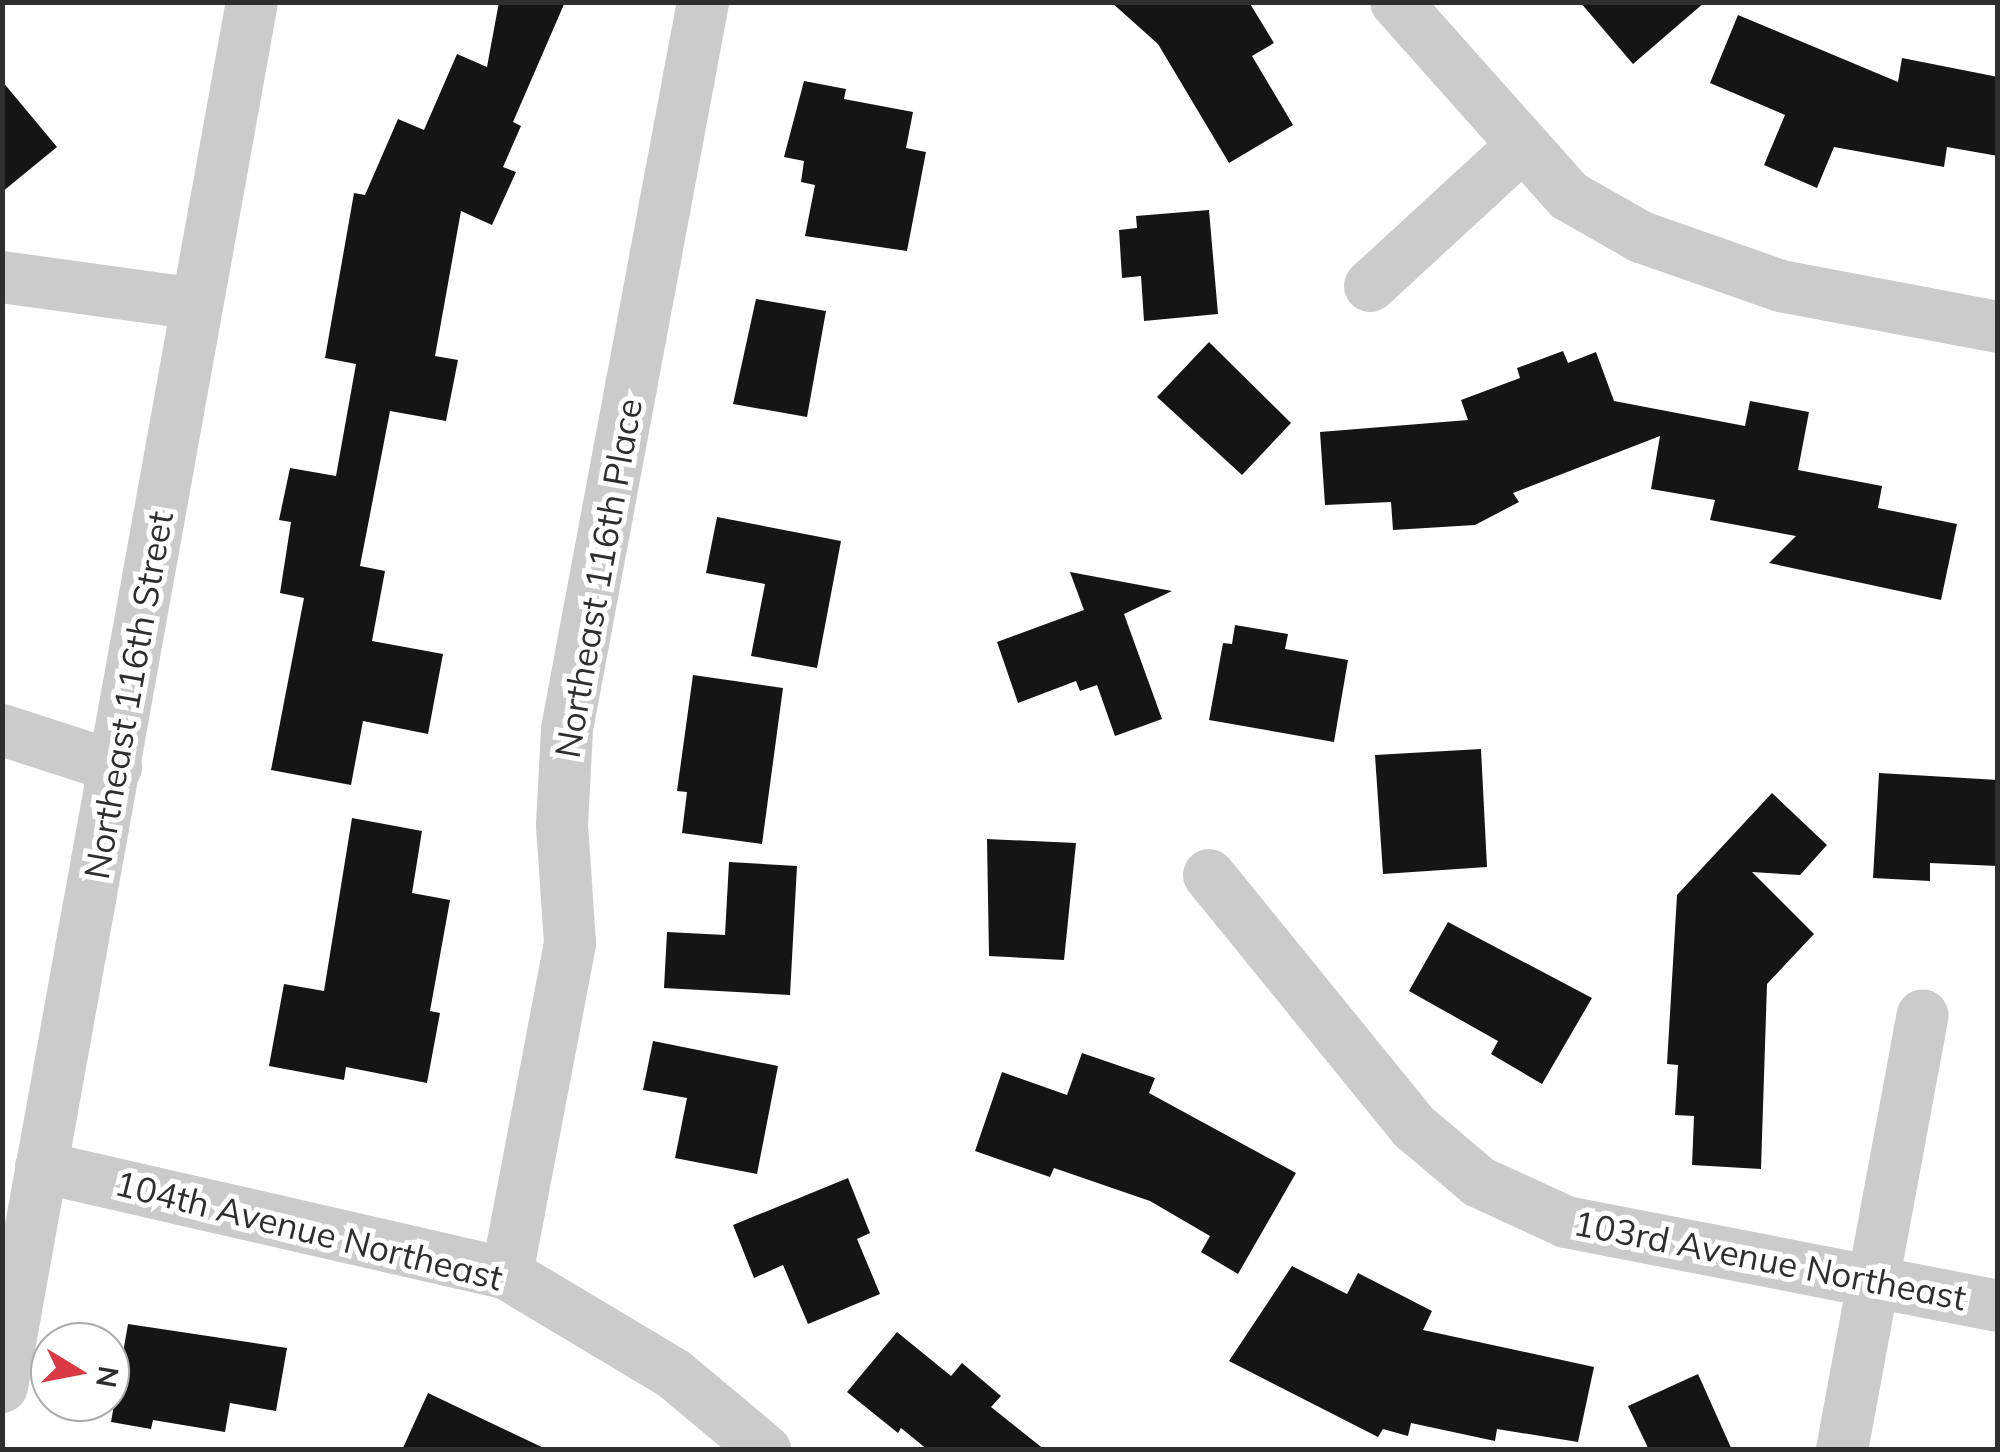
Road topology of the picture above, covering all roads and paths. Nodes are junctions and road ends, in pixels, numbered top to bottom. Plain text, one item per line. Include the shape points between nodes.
1 (252, 2) edge
2 (703, 2) edge
3 (1396, 2) edge
4 (1520, 148) junction
5 (2, 277) edge
6 (1370, 286) dead end
7 (197, 304) junction
8 (1998, 327) edge
9 (2, 730) edge
10 (116, 767) junction
11 (1209, 875) dead end
12 (1922, 1015) dead end
13 (42, 1167) junction
14 (507, 1274) junction
15 (1874, 1282) junction
16 (1998, 1306) edge
17 (2, 1387) edge
18 (765, 1450) edge
19 (1842, 1450) edge

1 - 7 street, Northeast 116th Street
2 - 14 street, Northeast 116th Place via 567,729 562,825 570,944
3 - 4 street
4 - 6 street
4 - 8 street via 1570,196 1720,269
5 - 7 street
7 - 10 street, Northeast 116th Street
9 - 10 street
10 - 13 street, Northeast 116th Street
11 - 15 street, 103rd Avenue Northeast via 1414,1127 1480,1182 1566,1222
12 - 15 street
13 - 14 street, 104th Avenue Northeast
13 - 17 street, Northeast 116th Street
14 - 18 street, 104th Avenue Northeast via 674,1374
15 - 16 street, 103rd Avenue Northeast
15 - 19 street

